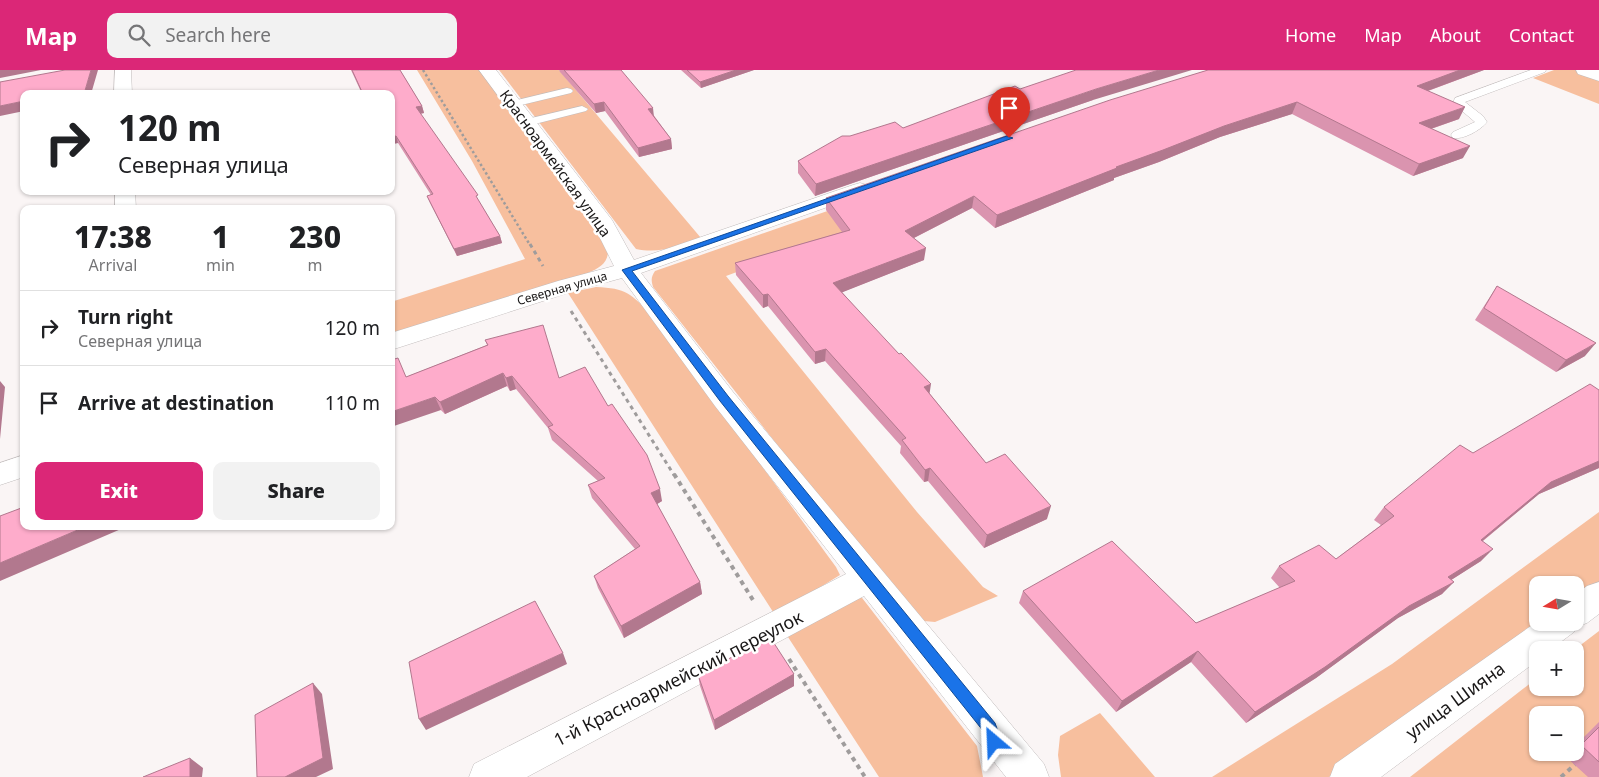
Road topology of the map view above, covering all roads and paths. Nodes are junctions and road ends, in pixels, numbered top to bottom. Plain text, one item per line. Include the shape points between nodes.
1 (123, 70) edge
2 (423, 70) edge
3 (487, 70) edge
4 (1541, 70) edge
5 (1584, 70) edge
6 (1599, 76) edge
7 (124, 90) edge
8 (567, 91) dead end
9 (582, 109) dead end
10 (520, 113) junction
11 (1458, 134) dead end
12 (878, 183) edge
13 (627, 270) junction
14 (557, 289) junction
15 (395, 341) edge
16 (20, 467) edge
17 (0, 474) edge
18 (868, 578) junction
19 (1599, 596) edge
20 (1584, 607) edge
21 (771, 630) junction
22 (1550, 631) edge
23 (990, 728) junction
24 (1579, 761) edge
25 (488, 777) edge
26 (865, 777) edge
27 (1005, 777) edge
28 (1030, 777) edge
29 (1349, 777) edge
30 (1561, 777) edge

1 - 7 street
2 - 14 path
3 - 10 street, Красноармейская улица
4 - 11 lane via 1459,100 1481,122
5 - 6 street
8 - 10 lane
9 - 10 lane
10 - 13 street, Красноармейская улица via 604,225
12 - 13 street, Северная улица
13 - 14 street, Северная улица
13 - 18 street, Красноармейская улица via 724,399
14 - 15 street, Северная улица
14 - 21 path
16 - 17 street
18 - 21 street, 1-й Красноармейский переулок
18 - 23 street, Красноармейская улица
19 - 20 street
21 - 25 street, 1-й Красноармейский переулок
21 - 26 path
22 - 29 street, улица Шияна
23 - 27 street
23 - 28 street, Красноармейская улица
24 - 30 path

